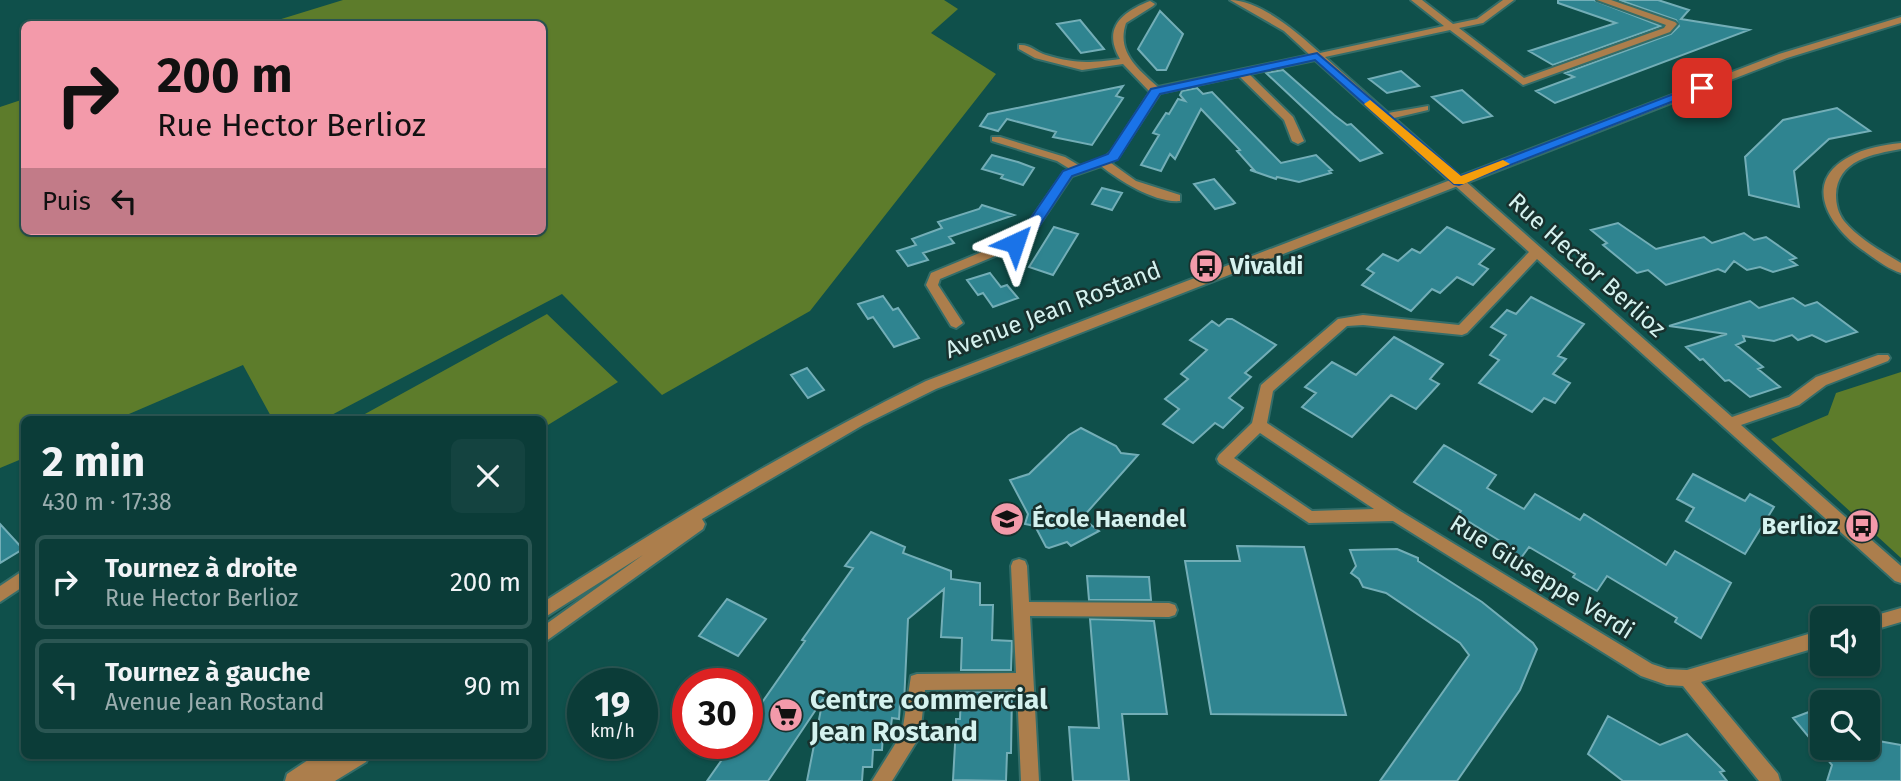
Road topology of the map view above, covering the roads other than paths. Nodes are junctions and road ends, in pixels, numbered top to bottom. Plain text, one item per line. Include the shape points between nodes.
1 (1235, 0) edge
2 (1416, 0) edge
3 (1508, 0) edge
4 (1601, 0) edge
5 (1150, 4) dead end
6 (1901, 20) edge
7 (1452, 27) junction
8 (1023, 47) dead end
9 (1317, 56) junction
10 (1125, 61) junction
11 (1242, 73) junction
12 (1156, 92) junction
13 (1424, 108) dead end
14 (1385, 117) junction
15 (996, 139) dead end
16 (1298, 141) dead end
17 (1901, 146) edge
18 (1102, 162) junction
19 (1077, 169) junction
20 (1459, 181) junction
21 (1176, 198) dead end
22 (1537, 251) junction
23 (1901, 269) edge
24 (956, 323) dead end
25 (1882, 358) dead end
26 (1730, 423) junction
27 (1259, 425) junction
28 (749, 486) junction
29 (1395, 515) junction
30 (1019, 566) dead end
31 (1901, 576) edge
32 (21, 580) edge
33 (0, 595) edge
34 (546, 609) edge
35 (1021, 609) junction
36 (1169, 610) dead end
37 (1901, 615) edge
38 (1880, 621) edge
39 (546, 634) edge
40 (1810, 642) edge
41 (1686, 678) junction
42 (1025, 681) junction
43 (326, 759) edge
44 (355, 759) edge
45 (294, 781) edge
46 (317, 781) edge
47 (881, 781) edge
48 (1030, 781) edge
49 (1771, 781) edge

1 - 9 street, Rue Hector Berlioz via 1281,24
2 - 7 street
3 - 7 street via 1485,20
4 - 7 street via 1672,24 1667,30 1523,82
5 - 10 street via 1126,17 1119,27
6 - 20 street, Avenue Jean Rostand via 1799,50
7 - 9 street
8 - 10 street via 1082,67
9 - 11 street
9 - 14 street, Rue Hector Berlioz
10 - 12 street
11 - 12 street
11 - 16 street via 1289,119
12 - 18 street via 1115,154
13 - 14 street
14 - 20 street, Rue Hector Berlioz
15 - 19 street via 1061,159
17 - 23 street via 1871,150 1846,162 1836,173 1830,196 1840,225
18 - 19 street
18 - 21 street via 1132,184
19 - 24 street via 1065,177 1029,231 1015,243 935,276 932,285
20 - 22 street, Rue Hector Berlioz
20 - 28 street, Avenue Jean Rostand via 931,384
22 - 26 street, Rue Hector Berlioz
22 - 27 street via 1462,331 1363,320 1337,325 1266,389
25 - 26 street via 1821,381 1794,401
26 - 31 street, Rue Hector Berlioz
27 - 29 street, Rue Giuseppe Verdi
27 - 29 street via 1224,459 1305,514 1321,518
28 - 34 street, Avenue Jean Rostand via 640,548
28 - 39 street, Avenue Jean Rostand
29 - 41 street, Rue Giuseppe Verdi via 1636,664 1667,677
30 - 35 street
32 - 33 street
35 - 36 street
35 - 42 street
37 - 38 street
40 - 41 street, Rue Giuseppe Verdi
41 - 49 street
42 - 47 street via 917,682 911,736
42 - 48 street
43 - 45 street
44 - 46 street

